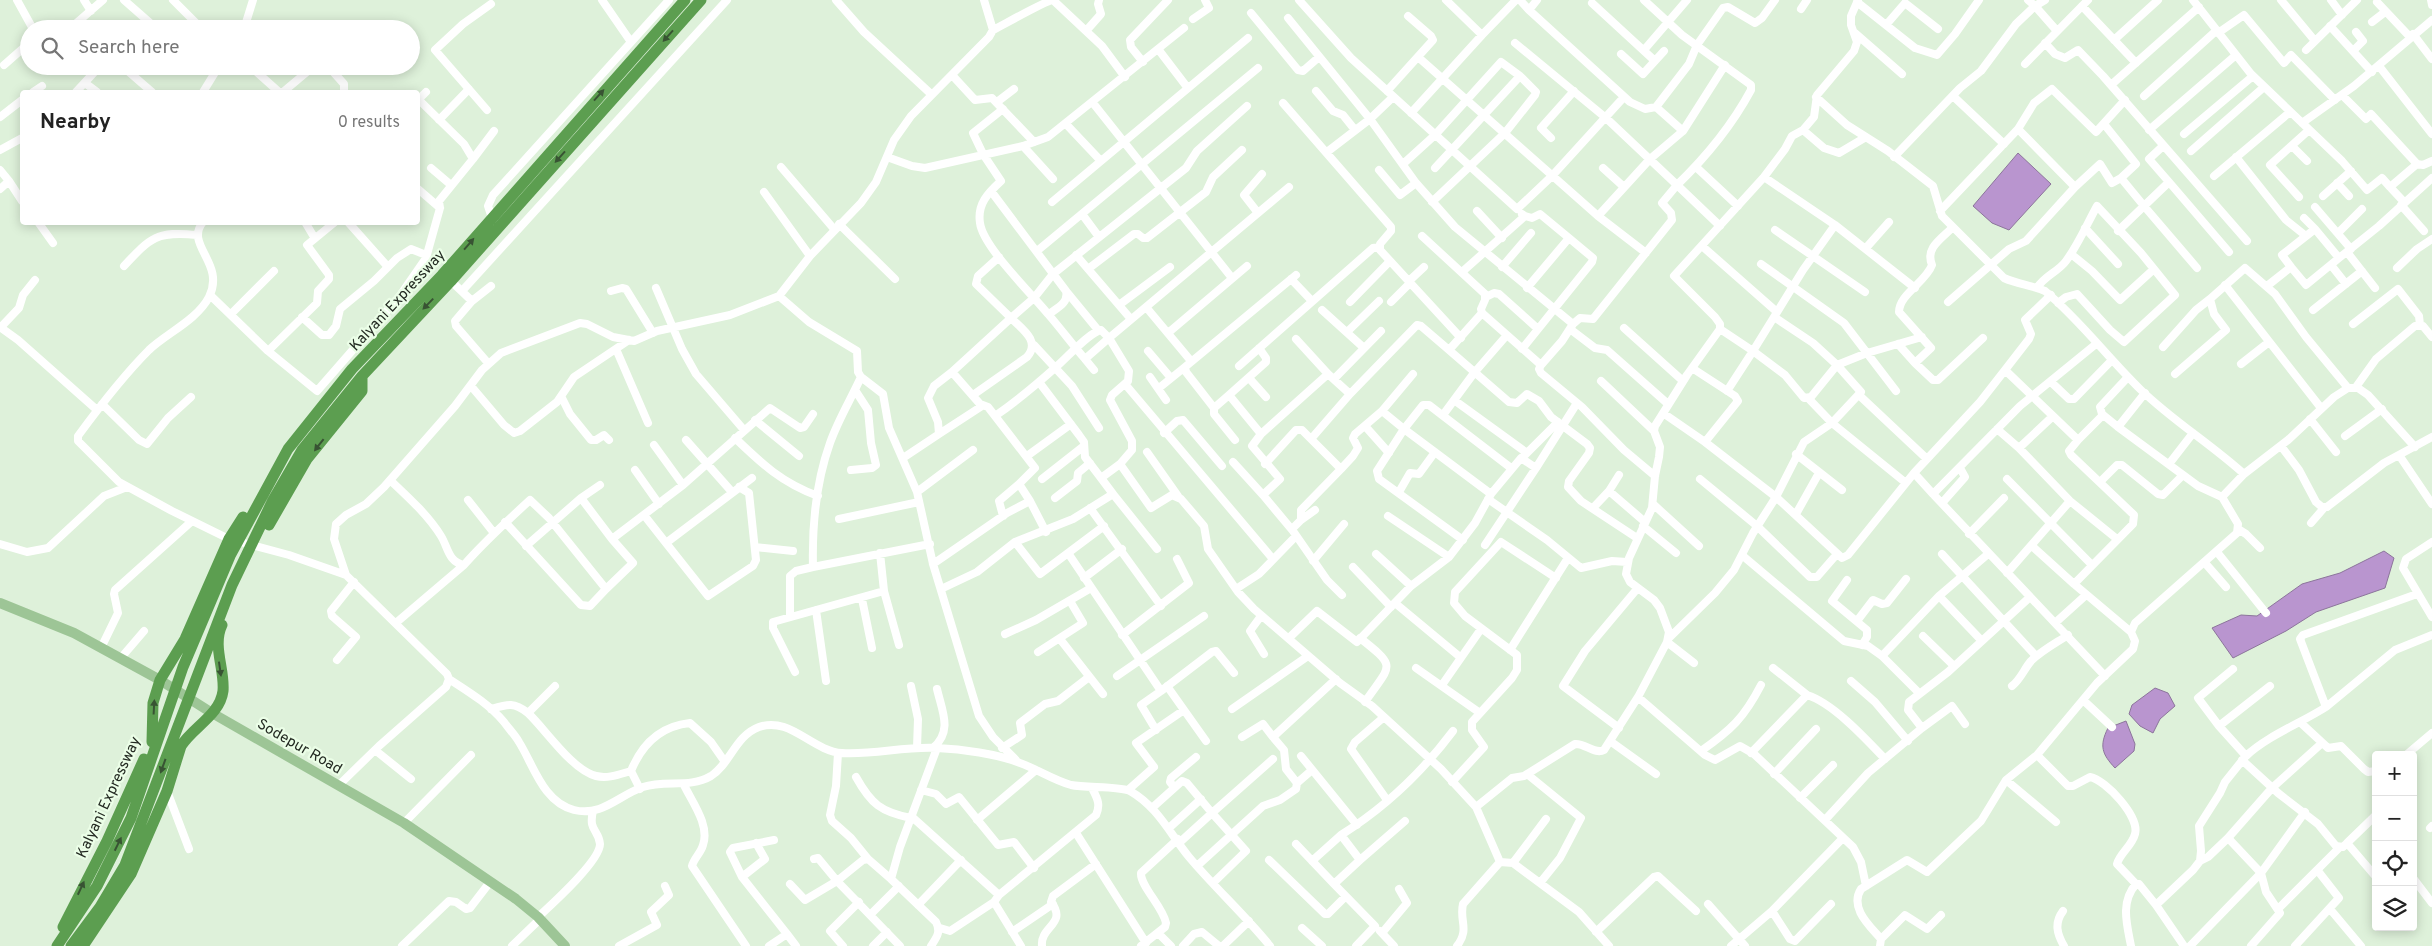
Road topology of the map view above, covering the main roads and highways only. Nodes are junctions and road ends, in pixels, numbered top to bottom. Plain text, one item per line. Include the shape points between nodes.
1 (685, 0) edge
2 (701, 0) edge
3 (235, 541) junction
4 (253, 546) junction
5 (0, 602) edge
6 (160, 680) junction
7 (212, 713) junction
8 (49, 946) edge
9 (57, 946) edge
10 (71, 946) edge
11 (83, 946) edge
12 (565, 946) edge

3 -> 1 highway, Kalyani Expressway via 288,449 352,369 435,282
2 -> 4 highway, Kalyani Expressway via 362,376 302,450 273,500
3 - 6 highway, Kalyani Expressway via 185,639
9 -> 3 highway via 97,886 131,818 177,684
4 -> 7 highway via 219,630 218,655 223,690
4 -> 10 highway via 232,585 124,865 100,907
5 - 6 main road, Sodepur Road via 74,633
6 - 7 main road, Sodepur Road
8 -> 6 highway, Kalyani Expressway via 107,841 152,742 153,703
7 - 11 highway via 182,746 167,791 131,874
7 - 12 main road, Sodepur Road via 404,823 539,919

